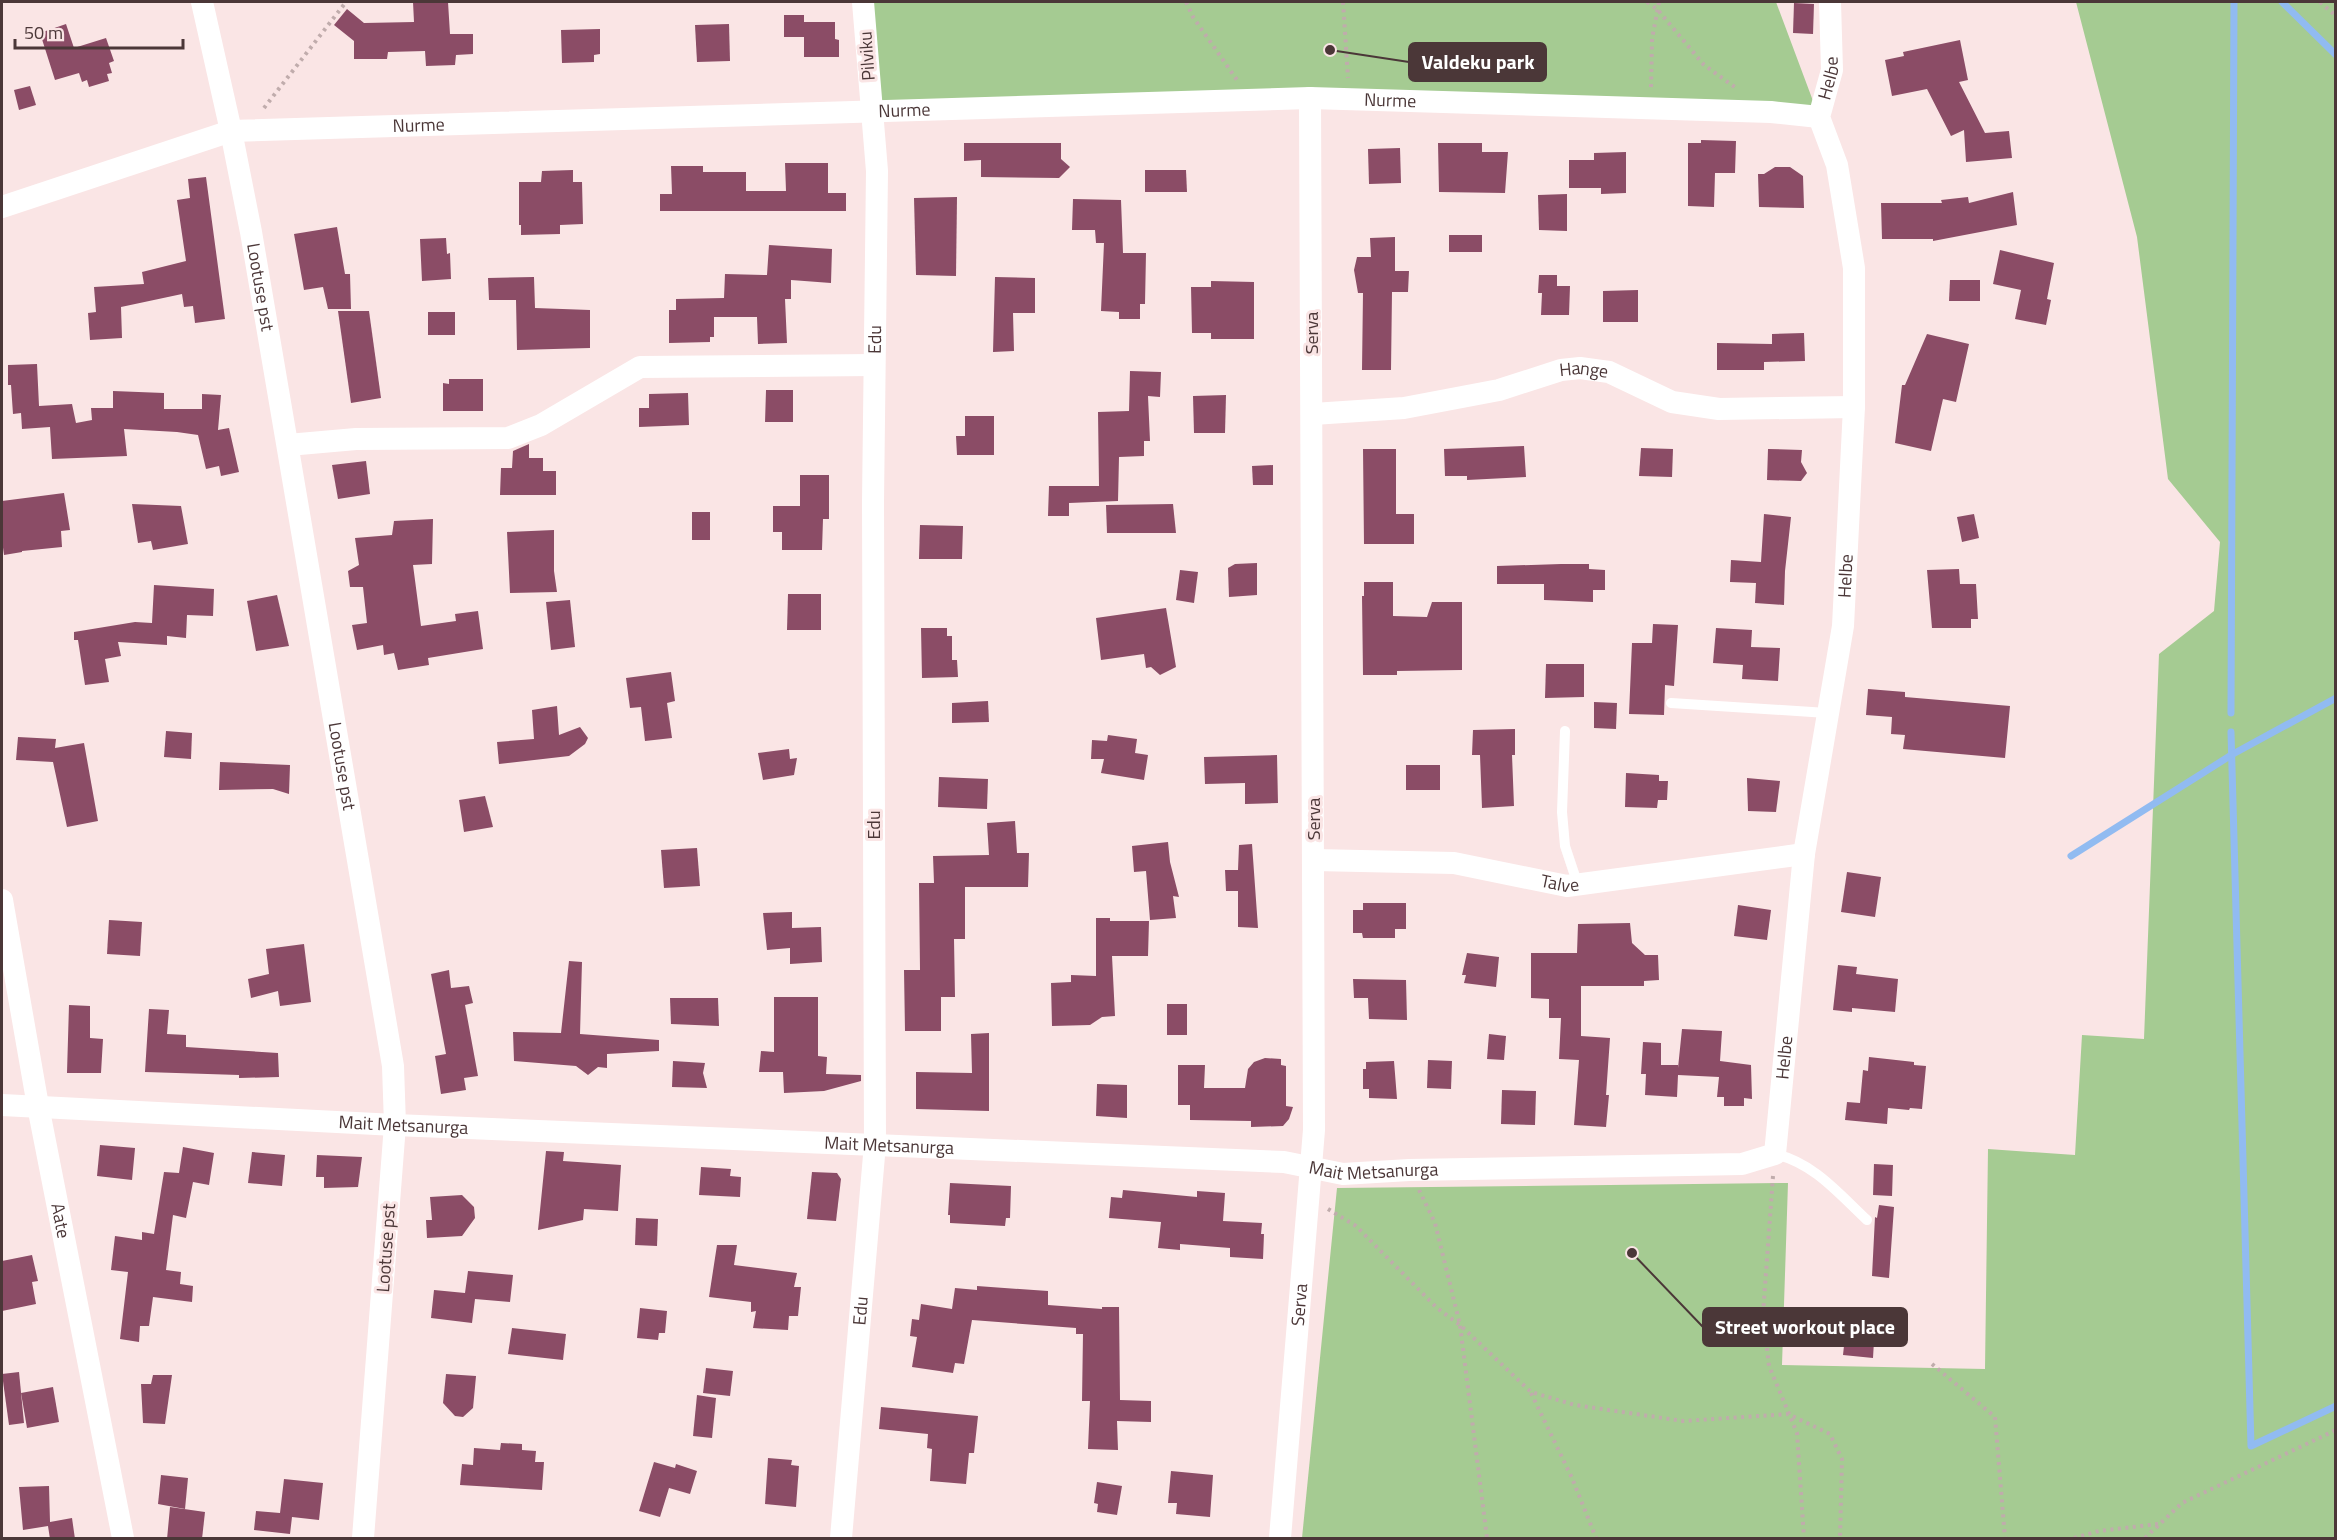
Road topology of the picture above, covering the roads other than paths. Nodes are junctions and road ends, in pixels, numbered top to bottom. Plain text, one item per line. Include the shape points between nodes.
1 (202, 2) edge
2 (863, 2) edge
3 (1830, 2) edge
4 (1310, 98) junction
5 (870, 110) junction
6 (1819, 117) junction
7 (239, 130) junction
8 (2, 207) edge
9 (874, 365) junction
10 (1854, 407) junction
11 (1312, 414) junction
12 (288, 445) junction
13 (1671, 703) dead end
14 (1827, 713) junction
15 (1565, 731) dead end
16 (1804, 854) junction
17 (1314, 860) junction
18 (1578, 885) junction
19 (2, 900) edge
20 (2, 1106) edge
21 (38, 1106) junction
22 (395, 1125) junction
23 (875, 1144) junction
24 (1775, 1154) junction
25 (1312, 1167) junction
26 (1867, 1220) dead end
27 (123, 1539) edge
28 (363, 1539) edge
29 (841, 1539) edge
30 (1280, 1539) edge

1 - 7 street, Lootuse pst
2 - 5 street, Pilviku
3 - 6 street, Helbe via 1832,70
4 - 5 street, Nurme
4 - 6 street, Nurme via 1771,112
4 - 11 street, Serva
5 - 7 street, Nurme
5 - 9 street, Edu via 877,171
6 - 10 street, Helbe via 1837,165 1854,268
7 - 8 street, Nurme
7 - 12 street, Lootuse pst
9 - 12 street via 640,368 541,425 508,438 356,439
9 - 23 street, Edu
10 - 11 street, Hange via 1696,406 1672,402 1609,372 1580,368 1561,370 1499,390 1404,408
10 - 14 street, Helbe via 1843,626
11 - 17 street, Serva
12 - 22 street, Lootuse pst via 393,1066
13 - 14 lane
14 - 16 street, Helbe
15 - 18 lane via 1562,812 1566,846
16 - 18 street, Talve
16 - 24 street, Helbe
17 - 18 street, Talve via 1454,863
17 - 25 street, Serva
19 - 21 street, Aate
20 - 21 street, Mait Metsanurga
21 - 22 street, Mait Metsanurga
21 - 27 street, Aate
22 - 23 street, Mait Metsanurga
22 - 28 street, Lootuse pst
23 - 25 street, Mait Metsanurga via 1284,1162
23 - 29 street, Edu
24 - 25 street, Mait Metsanurga via 1742,1164 1343,1174
24 - 26 lane via 1813,1169
25 - 30 street, Serva

